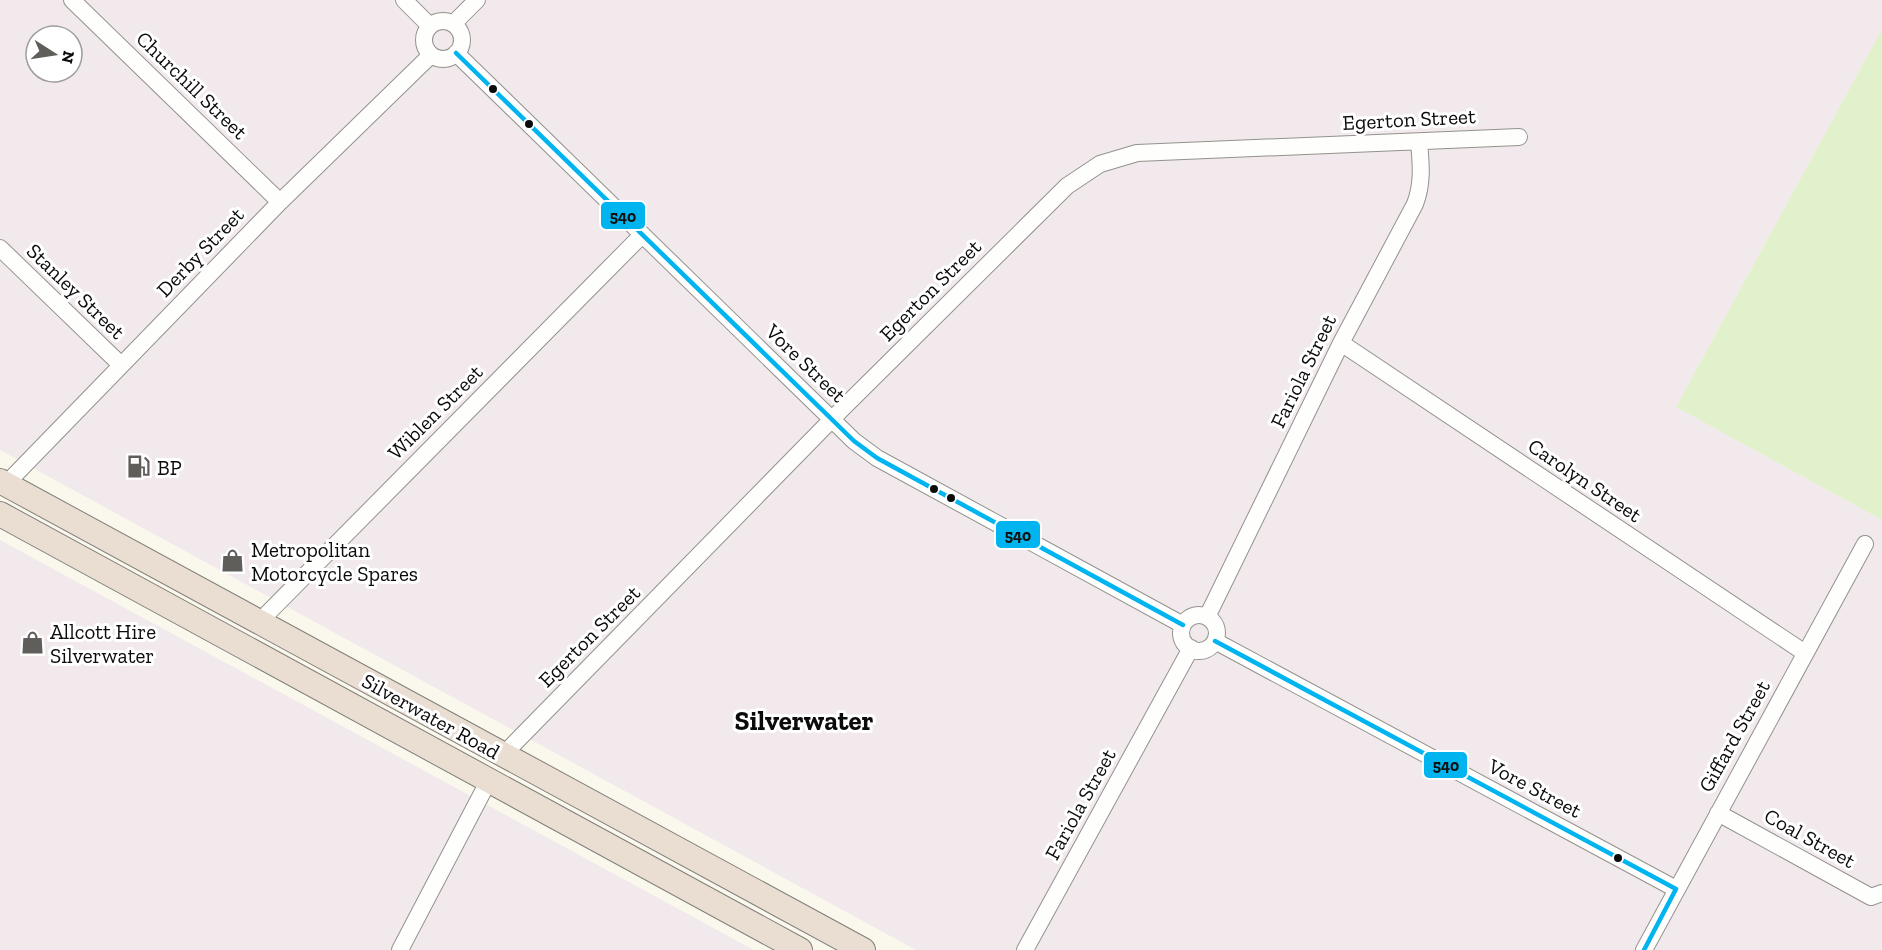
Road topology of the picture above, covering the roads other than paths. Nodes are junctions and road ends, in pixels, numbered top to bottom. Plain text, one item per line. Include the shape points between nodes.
1 (72, 0) edge
2 (404, 0) edge
3 (477, 0) edge
4 (453, 24) junction
5 (430, 26) junction
6 (456, 53) junction
7 (431, 55) junction
8 (1519, 137) dead end
9 (1419, 142) junction
10 (280, 202) junction
11 (642, 235) junction
12 (0, 249) edge
13 (1341, 343) junction
14 (121, 365) junction
15 (832, 420) junction
16 (3, 483) edge
17 (1, 517) edge
18 (1865, 544) dead end
19 (1207, 617) junction
20 (260, 622) junction
21 (1183, 625) junction
22 (1215, 641) junction
23 (1191, 648) junction
24 (1805, 653) junction
25 (503, 755) junction
26 (489, 780) junction
27 (1718, 813) junction
28 (1676, 890) junction
29 (1882, 893) edge
30 (400, 950) edge
31 (800, 950) edge
32 (863, 950) edge
33 (1025, 950) edge
34 (1644, 950) edge

1 - 10 street, Churchill Street
2 - 5 street
3 - 4 street
4 - 5 street via 441,21
4 - 6 street via 461,38
5 - 7 street via 424,40
6 - 7 street via 447,58
6 - 11 street, Vore Street
7 - 10 street, Derby Street
8 - 9 street, Egerton Street
9 - 13 street, Fariola Street via 1420,191
9 - 15 street, Egerton Street via 1137,153 1100,164 1067,186
10 - 14 street, Derby Street
11 - 15 street, Vore Street
11 - 20 street, Wiblen Street
12 - 14 street, Stanley Street
13 - 19 street, Fariola Street
13 - 24 street, Carolyn Street
14 - 16 street, Derby Street
15 - 21 street, Vore Street via 877,458
15 - 25 street, Egerton Street
16 - 20 highway, Silverwater Road
17 - 26 highway, Silverwater Road
18 - 24 street, Giffard Street
19 - 21 street via 1191,617
19 - 22 street via 1217,630
20 - 25 highway, Silverwater Road
21 - 23 street via 1182,636
22 - 23 street via 1207,649
22 - 28 street, Vore Street
23 - 33 street, Fariola Street
24 - 27 street, Giffard Street
25 - 32 highway, Silverwater Road
26 - 30 street
26 - 31 highway, Silverwater Road
27 - 28 street, Giffard Street
27 - 29 street, Coal Street via 1871,897
28 - 34 street, Giffard Street

